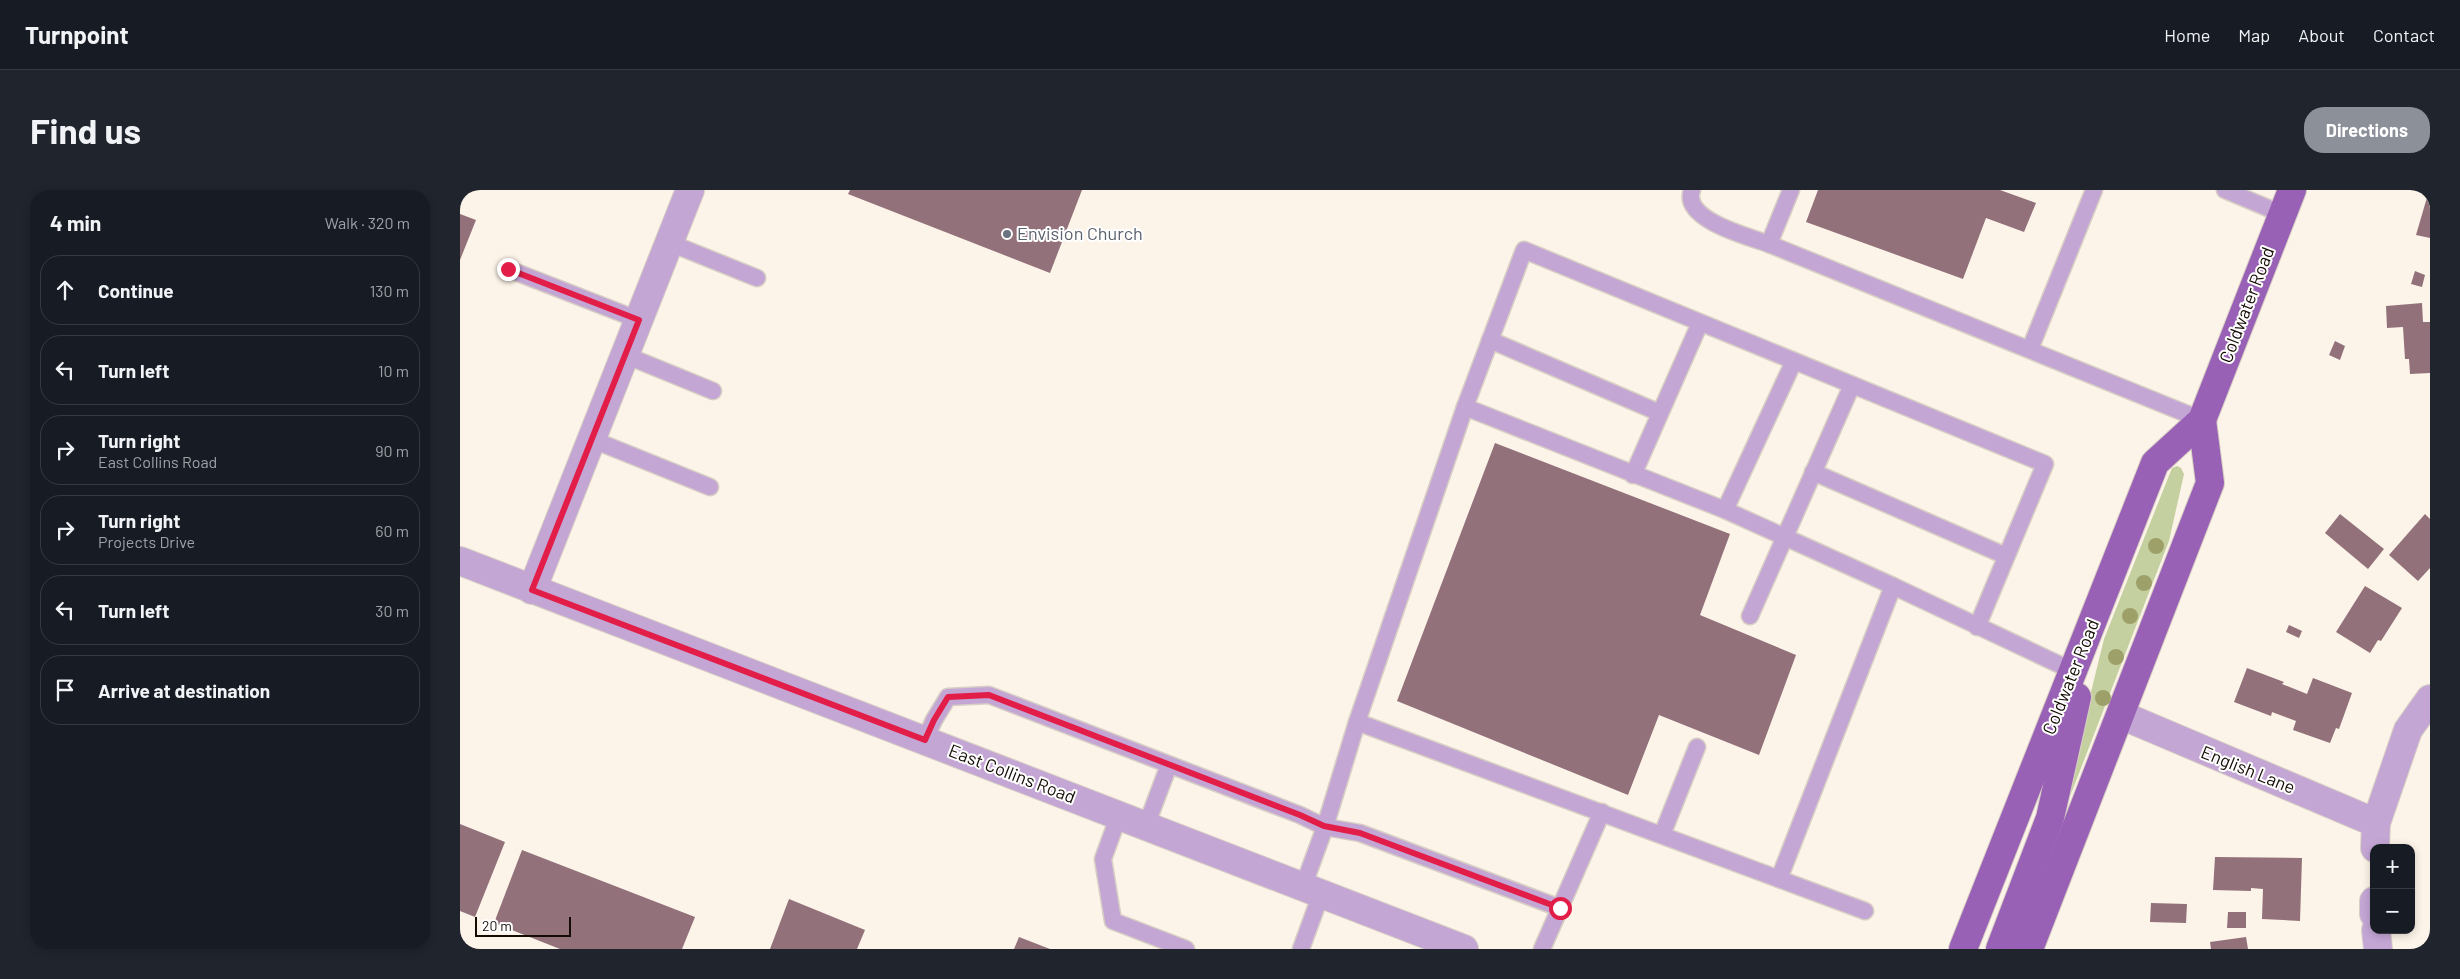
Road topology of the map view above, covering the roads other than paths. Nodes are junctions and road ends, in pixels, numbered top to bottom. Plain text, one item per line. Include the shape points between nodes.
1 (690, 190) edge
2 (1692, 190) edge
3 (1791, 190) edge
4 (2094, 190) edge
5 (2225, 190) edge
6 (2287, 202) edge
7 (670, 243) junction
8 (1770, 244) junction
9 (508, 269) dead end
10 (756, 278) dead end
11 (639, 320) junction
12 (1700, 323) junction
13 (1490, 340) junction
14 (2030, 349) junction
15 (625, 355) junction
16 (1794, 360) junction
17 (1852, 385) junction
18 (712, 392) dead end
19 (1465, 407) junction
20 (1660, 413) junction
21 (2202, 420) junction
22 (592, 439) junction
23 (1813, 472) junction
24 (1633, 475) junction
25 (710, 487) dead end
26 (1725, 510) junction
27 (1785, 539) junction
28 (2006, 556) junction
29 (460, 562) edge
30 (1893, 586) junction
31 (532, 590) junction
32 (1750, 616) dead end
33 (1977, 627) junction
34 (2073, 671) junction
35 (2430, 699) edge
36 (2121, 716) junction
37 (1357, 722) junction
38 (925, 740) junction
39 (1697, 747) dead end
40 (1169, 765) junction
41 (1602, 812) junction
42 (1119, 815) junction
43 (1146, 826) junction
44 (1324, 826) junction
45 (1662, 835) junction
46 (2375, 835) edge
47 (1779, 879) junction
48 (1312, 890) junction
49 (1560, 908) junction
50 (1865, 911) dead end
51 (2376, 934) edge
52 (1186, 949) edge
53 (1301, 949) edge
54 (1464, 949) edge
55 (1542, 949) edge
56 (1963, 949) edge
57 (2000, 949) edge
58 (2029, 949) edge
59 (2378, 949) edge

1 - 7 street
2 - 8 lane via 1690,194 1696,210 1711,223
3 - 8 lane
4 - 14 lane
5 - 6 lane
6 - 21 main road, Coldwater Road
7 - 10 lane
7 - 11 street
8 - 14 lane
9 - 11 lane
11 - 15 street
12 - 13 lane via 1524,250
12 - 16 lane
12 - 20 lane
13 - 19 lane
13 - 20 lane
14 - 21 lane
15 - 18 lane
15 - 22 street
16 - 17 lane
16 - 26 lane
17 - 23 lane
17 - 28 lane via 2044,464
19 - 24 lane
19 - 37 lane
20 - 24 lane
21 - 34 main road, Coldwater Road via 2155,463
21 - 36 main road, Coldwater Road via 2210,482
22 - 25 lane
22 - 31 street
23 - 27 lane
23 - 28 lane
24 - 26 lane
26 - 27 lane
27 - 30 lane
27 - 32 lane
28 - 33 lane
29 - 31 street, East Collins Road
30 - 33 lane
30 - 47 lane
31 - 38 street, East Collins Road
33 - 34 lane
34 - 56 main road, Coldwater Road
34 - 57 main road via 2077,695 2050,818
35 - 46 street via 2408,730
36 - 46 street, English Lane
36 - 58 main road, Coldwater Road
37 - 41 lane
37 - 44 lane
38 - 40 lane via 948,697 989,695
38 - 42 street, East Collins Road
39 - 45 lane
40 - 43 lane
40 - 44 lane
41 - 45 lane
41 - 49 lane
42 - 43 street, East Collins Road
42 - 52 lane via 1103,859 1113,921
43 - 48 street, East Collins Road
44 - 48 lane
44 - 49 lane via 1360,833
45 - 47 lane
47 - 50 lane
48 - 53 lane
48 - 54 street, East Collins Road
49 - 55 lane
51 - 59 street

